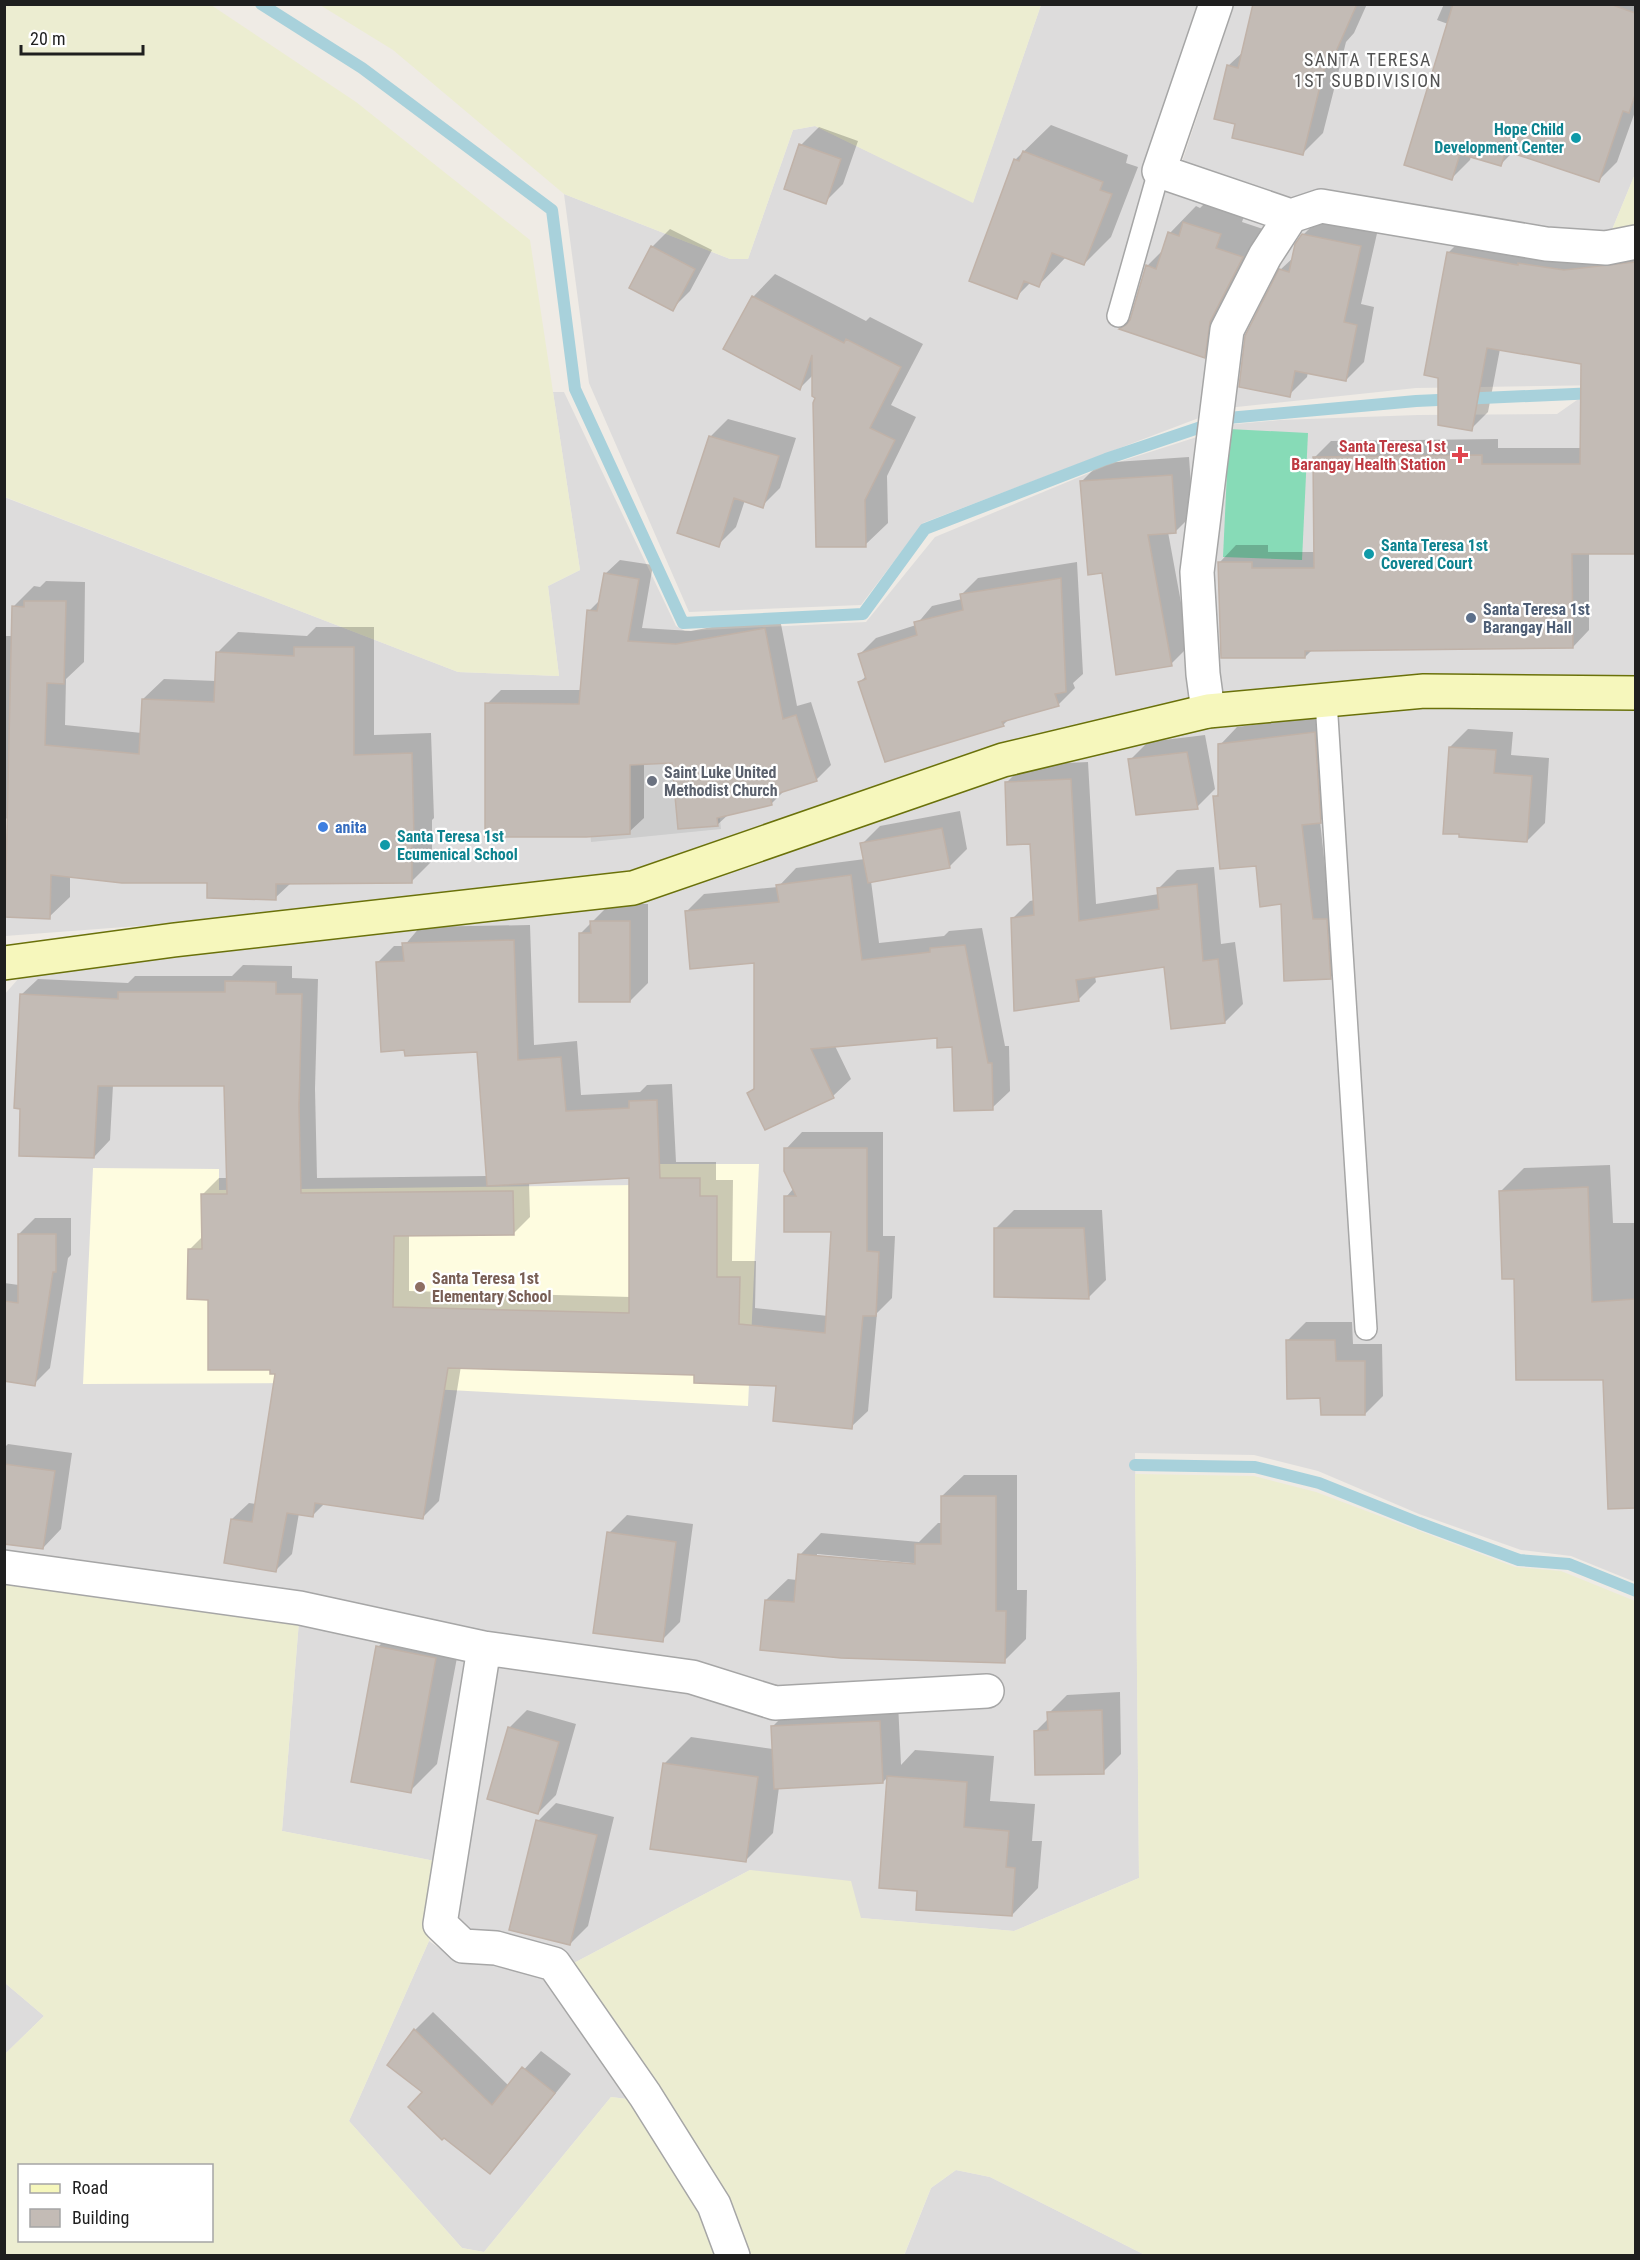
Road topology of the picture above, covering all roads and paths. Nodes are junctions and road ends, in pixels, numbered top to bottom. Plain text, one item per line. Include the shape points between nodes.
1 (1216, 4) edge
2 (1159, 171) junction
3 (1291, 216) junction
4 (1635, 242) edge
5 (1118, 316) dead end
6 (1635, 693) edge
7 (1326, 701) junction
8 (1208, 711) junction
9 (4, 963) edge
10 (1366, 1329) dead end
11 (4, 1567) edge
12 (484, 1648) junction
13 (987, 1691) dead end
14 (733, 2256) edge

1 - 2 street
2 - 3 street
2 - 5 lane
3 - 4 street via 1321,206 1546,244 1606,248
3 - 8 street via 1265,256 1227,330 1197,572
6 - 7 street via 1424,691
7 - 8 street
7 - 10 lane
8 - 9 street via 1003,760 633,888
11 - 12 street via 300,1608
12 - 13 street via 692,1677 775,1703
12 - 14 street via 440,1924 463,1946 496,1948 554,1964 645,2095 714,2205

